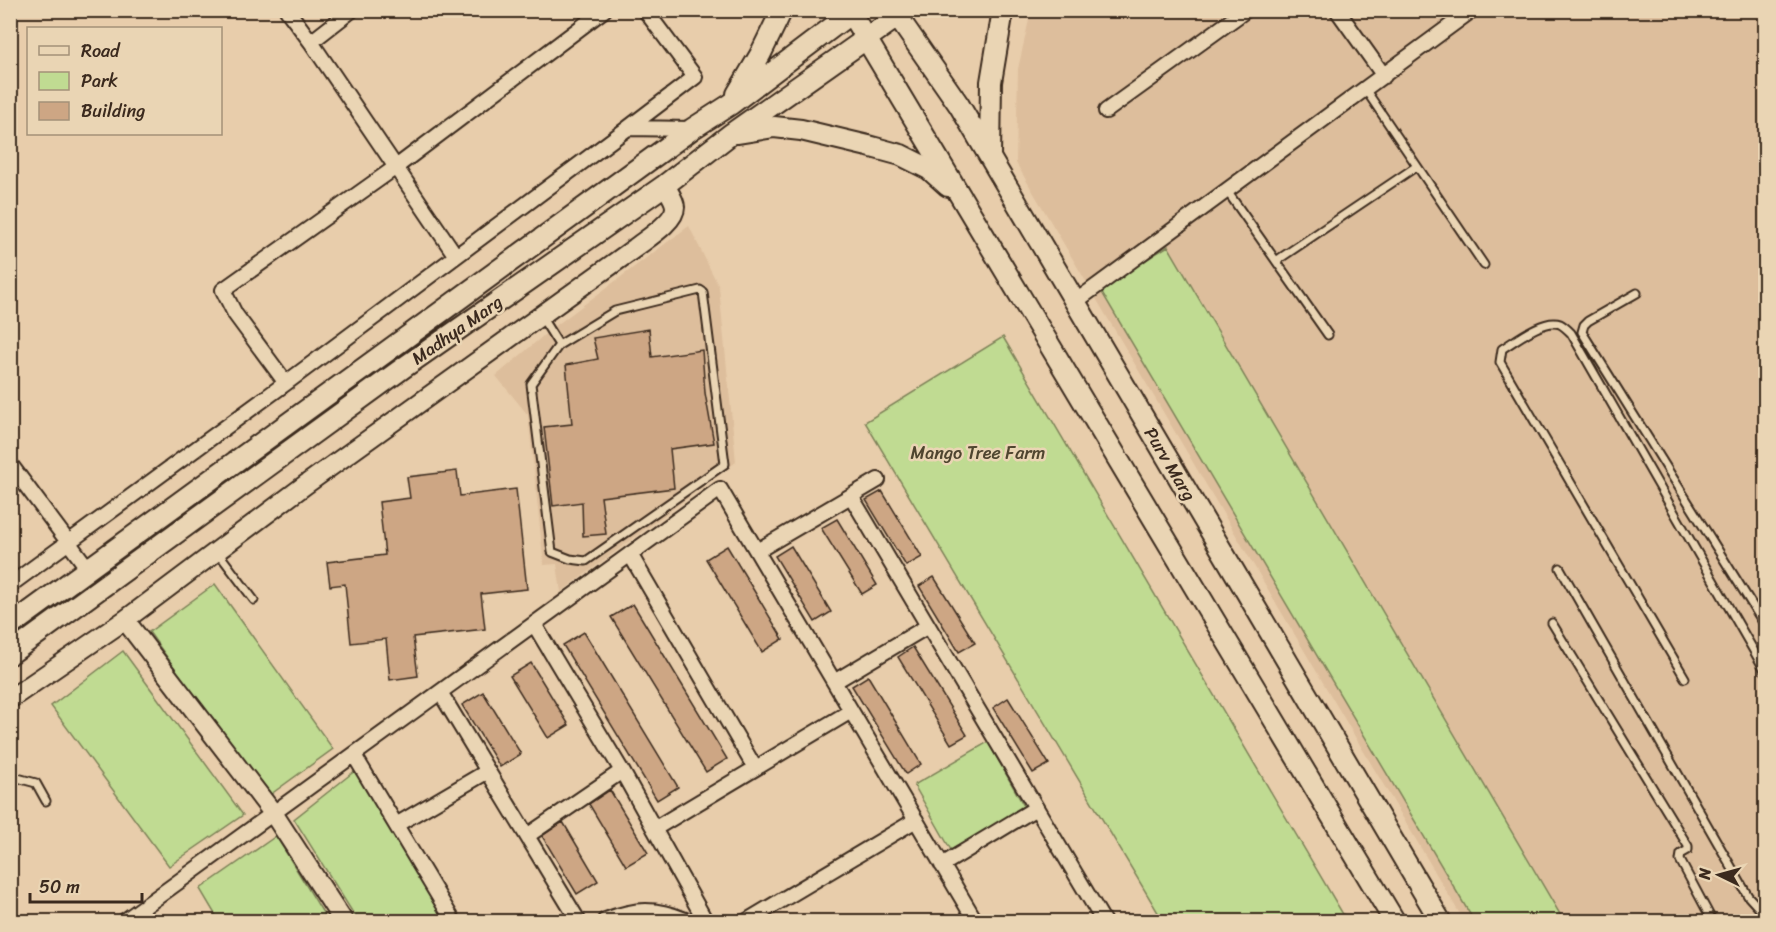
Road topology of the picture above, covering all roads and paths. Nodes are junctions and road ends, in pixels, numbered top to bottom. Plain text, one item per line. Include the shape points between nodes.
1 (287, 10) edge
2 (352, 10) edge
3 (604, 10) edge
4 (645, 10) edge
5 (782, 10) edge
6 (1003, 10) edge
7 (1246, 10) edge
8 (1337, 10) edge
9 (1472, 10) edge
10 (852, 11) edge
11 (900, 13) edge
12 (866, 38) junction
13 (311, 42) junction
14 (1383, 76) junction
15 (1365, 89) junction
16 (731, 104) junction
17 (1106, 111) dead end
18 (628, 128) junction
19 (692, 129) junction
20 (731, 134) junction
21 (990, 158) junction
22 (1417, 166) junction
23 (396, 168) junction
24 (665, 184) junction
25 (1227, 191) junction
26 (963, 199) junction
27 (456, 256) junction
28 (1276, 261) junction
29 (1484, 265) dead end
30 (1637, 293) dead end
31 (1075, 302) junction
32 (541, 316) junction
33 (1328, 336) dead end
34 (559, 345) junction
35 (286, 383) junction
36 (13, 471) edge
37 (878, 480) dead end
38 (851, 496) junction
39 (69, 543) junction
40 (216, 551) junction
41 (757, 551) junction
42 (630, 555) junction
43 (1560, 568) dead end
44 (89, 570) junction
45 (10, 585) edge
46 (254, 600) dead end
47 (125, 620) junction
48 (1552, 623) dead end
49 (534, 624) junction
50 (10, 626) edge
51 (928, 626) junction
52 (1766, 627) edge
53 (10, 654) edge
54 (1766, 672) edge
55 (1685, 678) dead end
56 (834, 682) junction
57 (440, 692) junction
58 (10, 699) edge
59 (851, 711) junction
60 (354, 755) junction
61 (754, 768) junction
62 (488, 771) junction
63 (622, 771) junction
64 (10, 776) edge
65 (46, 801) dead end
66 (1036, 808) junction
67 (273, 813) junction
68 (916, 820) junction
69 (396, 825) junction
70 (654, 829) junction
71 (527, 836) junction
72 (942, 865) junction
73 (1766, 916) edge
74 (123, 921) edge
75 (344, 921) edge
76 (454, 921) edge
77 (579, 921) edge
78 (606, 921) edge
79 (685, 921) edge
80 (706, 921) edge
81 (745, 921) edge
82 (975, 921) edge
83 (1104, 921) edge
84 (1395, 921) edge
85 (1441, 921) edge
86 (1713, 921) edge

1 - 13 street
2 - 13 street
3 - 23 street
4 - 18 street via 695,77
5 - 16 main road
6 - 21 main road via 991,82
7 - 17 street
8 - 14 street
9 - 14 street
10 - 12 main road
10 - 16 main road, Madhya Marg
11 - 12 main road, Madhya Marg
11 - 21 main road, Purv Marg
12 - 20 main road, Madhya Marg
12 - 26 main road
13 - 23 street
14 - 15 street
15 - 22 lane
15 - 25 street
16 - 19 main road, Madhya Marg
18 - 19 street
18 - 27 street
19 - 44 main road, Madhya Marg
20 - 24 main road, Madhya Marg
20 - 26 main road via 774,127 801,130 901,155 929,169
21 - 31 main road, Purv Marg
22 - 28 lane
22 - 29 lane
23 - 27 street
23 - 35 street via 223,290 235,314
24 - 32 street via 675,204 670,220
24 - 53 main road, Madhya Marg via 413,361
25 - 28 lane
25 - 31 street
26 - 84 main road
27 - 35 street
28 - 33 lane
30 - 52 lane via 1588,321 1582,332
31 - 85 main road, Purv Marg
32 - 34 lane
32 - 40 street
34 - 34 lane via 615,311 704,292 725,464 586,561 552,552 533,406 531,384
35 - 39 street
36 - 39 street
37 - 38 street
38 - 41 street
38 - 51 street
39 - 44 street
39 - 45 street
40 - 46 lane
40 - 47 street
41 - 42 street via 720,489
41 - 56 street
42 - 49 street
42 - 61 street
43 - 73 lane via 1748,896
44 - 50 main road, Madhya Marg
47 - 58 street
47 - 67 street
48 - 86 lane via 1688,846 1680,860
49 - 57 street
49 - 63 street
51 - 56 street
51 - 66 street
54 - 55 lane via 1571,333 1550,323 1502,349 1500,362
56 - 59 street
57 - 60 street
57 - 62 street
59 - 61 street
59 - 68 street
60 - 67 street
60 - 69 street
61 - 70 street
62 - 69 street
62 - 71 street
63 - 70 street
63 - 71 street
64 - 65 lane via 36,783
66 - 72 street
66 - 83 street
67 - 74 street
67 - 75 street
68 - 72 street
68 - 81 street
69 - 76 street
70 - 80 street
71 - 77 street
72 - 82 street
78 - 79 street via 645,912

